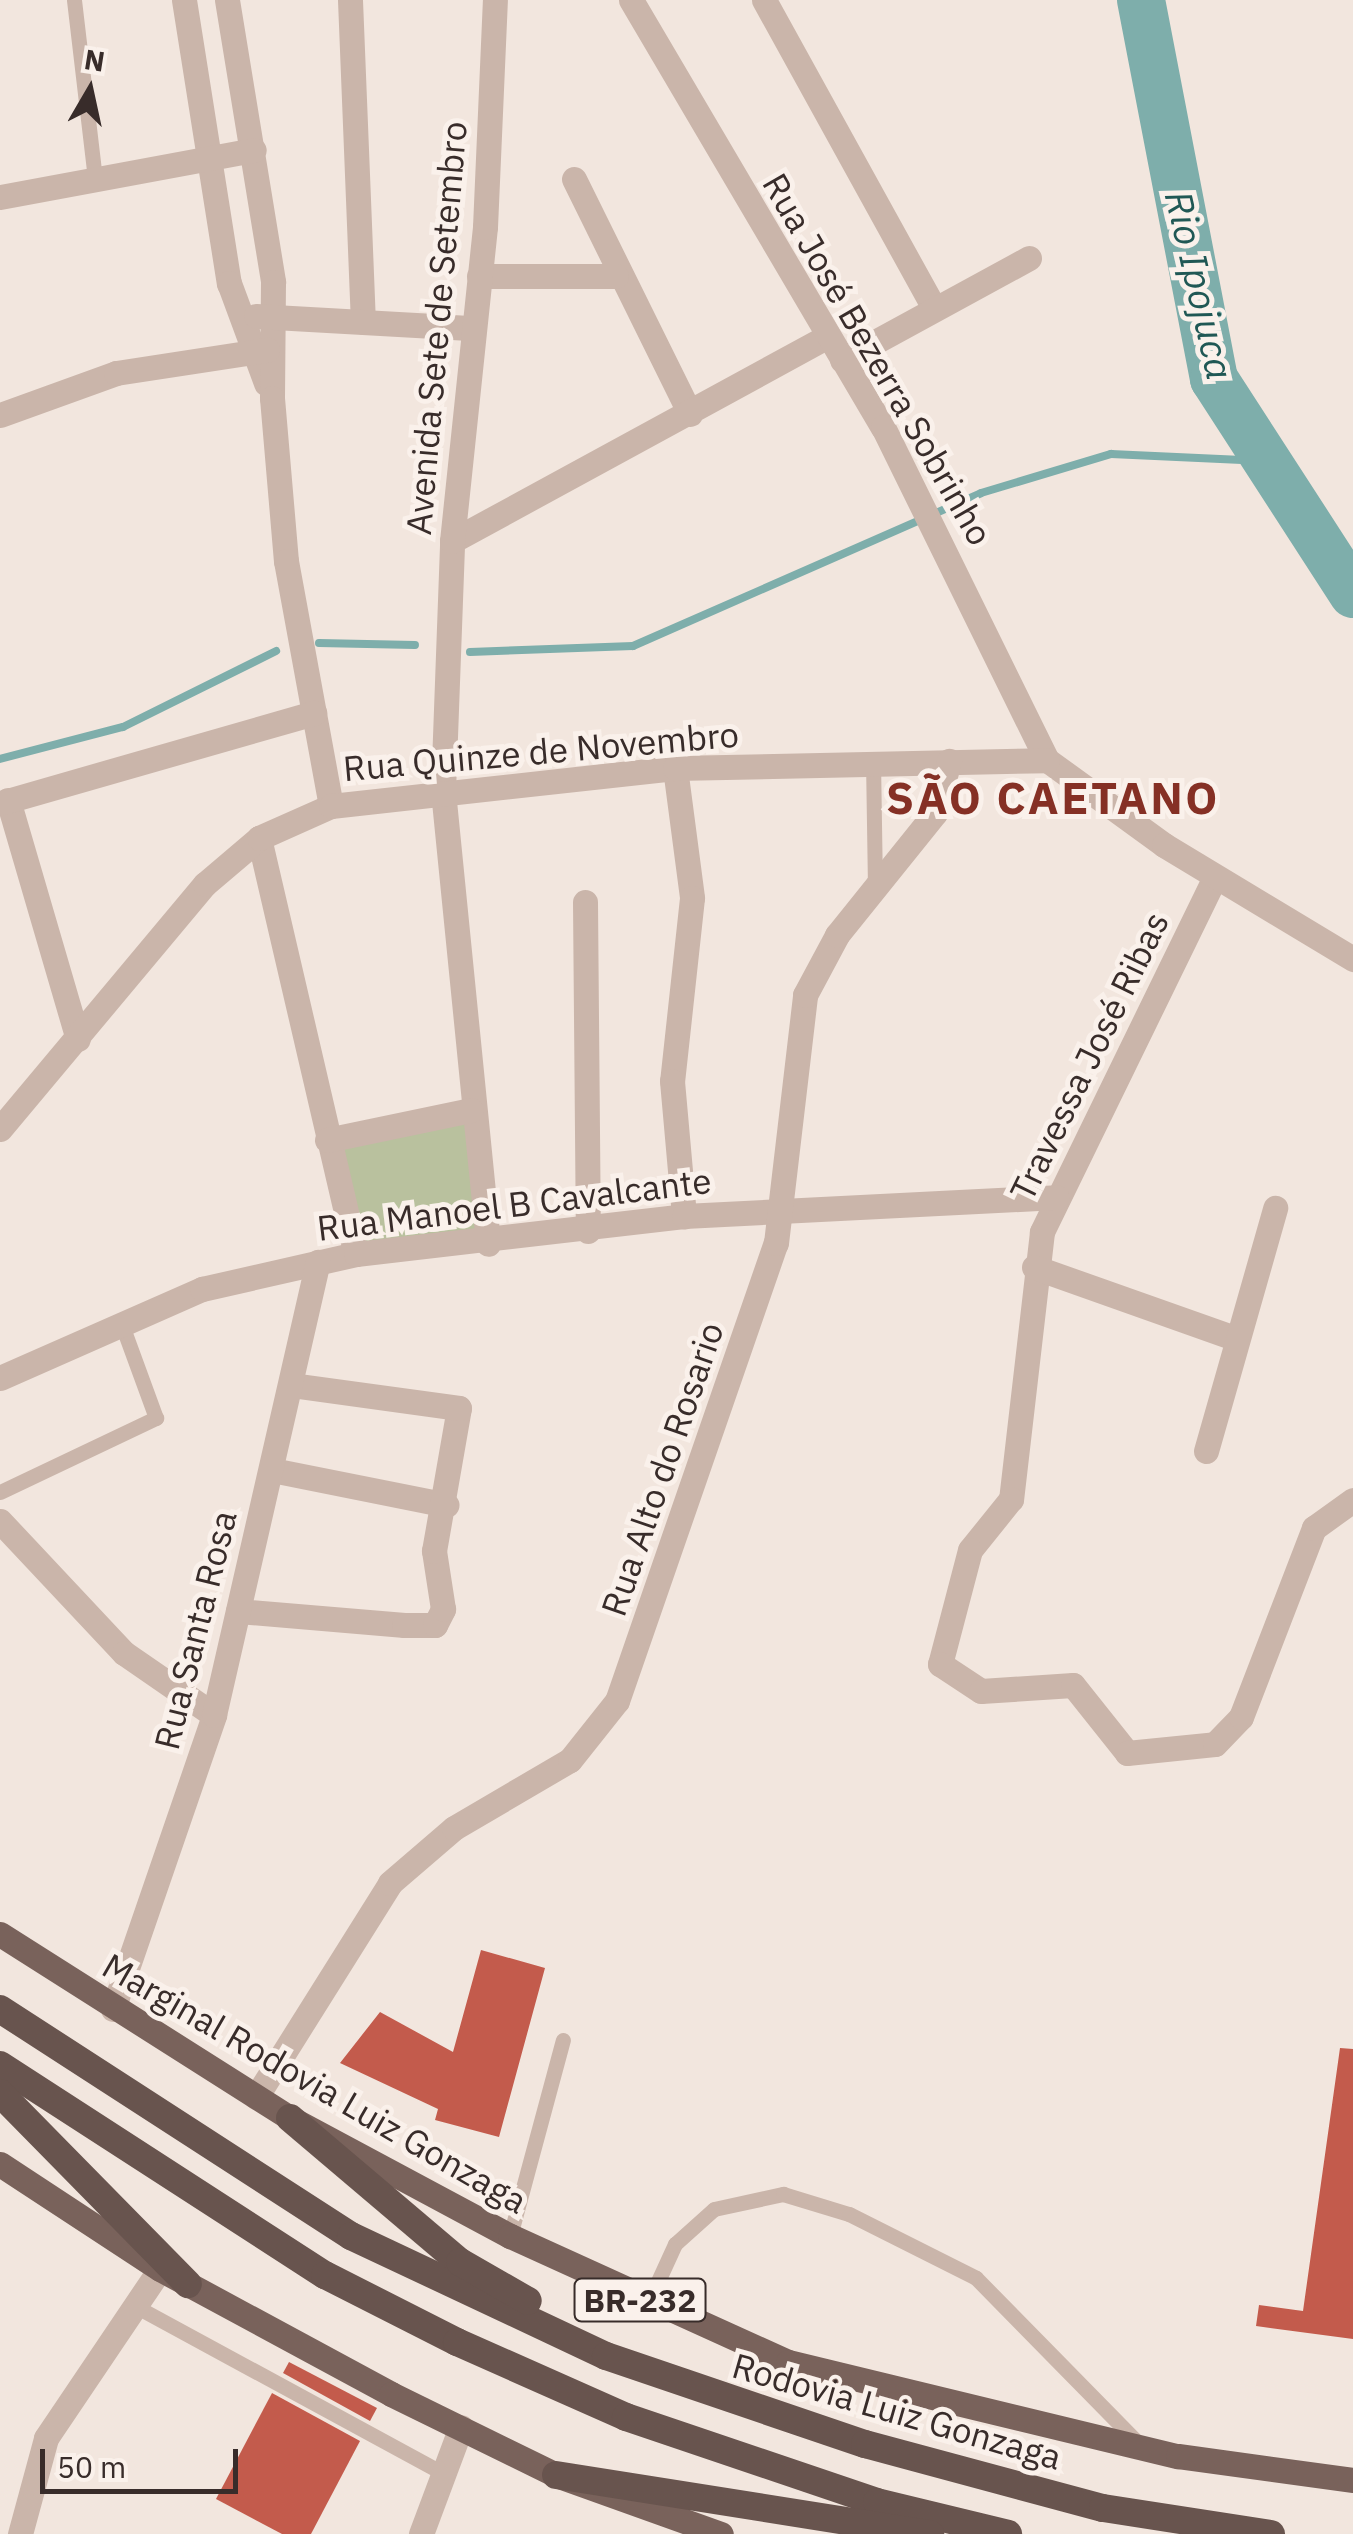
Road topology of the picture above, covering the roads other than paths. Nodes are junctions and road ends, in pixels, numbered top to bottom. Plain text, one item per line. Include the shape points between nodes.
1 (74, 0) edge
2 (184, 0) edge
3 (227, 0) edge
4 (350, 0) edge
5 (496, 0) edge
6 (631, 0) edge
7 (764, 0) edge
8 (254, 150) junction
9 (210, 158) junction
10 (95, 179) junction
11 (574, 179) dead end
12 (0, 198) edge
13 (1029, 258) dead end
14 (480, 276) junction
15 (616, 276) junction
16 (934, 308) junction
17 (272, 315) junction
18 (241, 317) junction
19 (363, 322) junction
20 (474, 328) junction
21 (828, 336) junction
22 (263, 350) junction
23 (842, 360) junction
24 (690, 414) junction
25 (0, 415) edge
26 (452, 541) junction
27 (314, 712) junction
28 (874, 760) junction
29 (1047, 760) junction
30 (949, 761) junction
31 (674, 768) junction
32 (443, 791) junction
33 (4, 802) edge
34 (330, 806) junction
35 (259, 838) junction
36 (1214, 878) junction
37 (875, 888) junction
38 (584, 902) dead end
39 (1353, 959) edge
40 (78, 1039) junction
41 (471, 1110) junction
42 (0, 1130) edge
43 (327, 1140) junction
44 (1056, 1197) junction
45 (1275, 1208) dead end
46 (782, 1210) junction
47 (684, 1216) junction
48 (588, 1231) junction
49 (488, 1244) junction
50 (356, 1254) junction
51 (318, 1262) junction
52 (1034, 1267) junction
53 (122, 1325) junction
54 (1235, 1338) junction
55 (0, 1378) edge
56 (290, 1385) junction
57 (1206, 1451) dead end
58 (272, 1470) junction
59 (0, 1492) edge
60 (1353, 1500) edge
61 (448, 1505) junction
62 (0, 1522) edge
63 (238, 1611) junction
64 (214, 1715) junction
65 (0, 1934) edge
66 (0, 2008) edge
67 (113, 2009) junction
68 (563, 2040) dead end
69 (0, 2065) edge
70 (0, 2093) edge
71 (256, 2096) junction
72 (290, 2118) junction
73 (0, 2164) edge
74 (510, 2236) junction
75 (160, 2269) junction
76 (188, 2284) junction
77 (648, 2304) junction
78 (135, 2306) junction
79 (462, 2427) junction
80 (865, 2444) junction
81 (1143, 2448) junction
82 (444, 2473) junction
83 (556, 2475) junction
84 (1353, 2480) edge
85 (20, 2534) edge
86 (421, 2534) edge
87 (721, 2534) edge
88 (930, 2534) edge
89 (1008, 2534) edge
90 (1271, 2534) edge

1 - 10 lane
2 - 9 street
3 - 8 street
4 - 19 street
5 - 14 street, Avenida Sete de Setembro
6 - 21 street, Rua José Bezerra Sobrinho
7 - 16 street
8 - 9 street
8 - 17 street
9 - 10 street
9 - 18 street
10 - 12 street
11 - 15 street
13 - 16 street
14 - 15 street
14 - 20 street, Avenida Sete de Setembro
15 - 24 street
16 - 23 street
17 - 18 street
17 - 19 street
17 - 22 street
18 - 22 street
19 - 20 street
20 - 26 street, Avenida Sete de Setembro
21 - 23 street, Rua José Bezerra Sobrinho
21 - 24 street
22 - 25 street via 116,373
22 - 27 street via 286,561
23 - 29 street, Rua José Bezerra Sobrinho via 942,540
24 - 26 street
26 - 32 street, Avenida Sete de Setembro via 453,662
27 - 33 street
27 - 34 street
28 - 30 street, Rua Quinze de Novembro
28 - 31 street, Rua Quinze de Novembro
28 - 37 lane
29 - 30 street, Rua Quinze de Novembro
29 - 36 street
30 - 37 street, Rua Alto do Rosario via 935,813
31 - 32 street, Rua Quinze de Novembro
31 - 47 street via 692,898 672,1081
32 - 34 street, Rua Quinze de Novembro
32 - 41 street
33 - 40 street
34 - 35 street, Rua Quinze de Novembro
35 - 40 street, Rua Quinze de Novembro via 206,884
35 - 43 street
36 - 39 street
36 - 44 street, Travessa José Ribas
37 - 46 street, Rua Alto do Rosario via 805,995
38 - 48 street
40 - 42 street, Rua Quinze de Novembro
41 - 43 street
41 - 49 street
43 - 50 street
44 - 46 street, Rua Manoel B Cavalcante
44 - 52 street, Travessa José Ribas
45 - 54 street
46 - 47 street, Rua Manoel B Cavalcante
46 - 71 street, Rua Alto do Rosario via 628,1676 598,1732 390,1883
47 - 48 street, Rua Manoel B Cavalcante
48 - 49 street, Rua Manoel B Cavalcante
49 - 50 street, Rua Manoel B Cavalcante
50 - 51 street, Rua Manoel B Cavalcante
51 - 53 street, Rua Manoel B Cavalcante via 202,1290
51 - 56 street, Rua Santa Rosa
52 - 54 street
52 - 60 street, Travessa José Ribas via 1011,1499 970,1550 946,1630 944,1672 980,1691 1074,1685 1127,1753 1215,1744 1241,1717 1314,1528
53 - 55 street, Rua Manoel B Cavalcante
53 - 59 lane via 156,1418
54 - 57 street
56 - 58 street, Rua Santa Rosa
56 - 61 street via 459,1408
58 - 61 street
58 - 63 street, Rua Santa Rosa
61 - 63 street via 434,1551 443,1609 435,1624
62 - 64 street via 124,1653
63 - 64 street, Rua Santa Rosa
64 - 67 street, Rua Santa Rosa
65 - 67 main road, Marginal Rodovia Luiz Gonzaga / BR-232
66 - 80 highway, Rodovia Luiz Gonzaga / BR-232 via 351,2236 606,2356
67 - 71 main road, Marginal Rodovia Luiz Gonzaga / BR-232
68 - 74 lane
69 - 89 highway via 325,2275 626,2418 877,2502
70 - 76 highway
71 - 72 main road, Marginal Rodovia Luiz Gonzaga / BR-232
72 - 74 main road, Marginal Rodovia Luiz Gonzaga / BR-232
72 - 80 highway via 502,2289
73 - 75 main road
74 - 77 main road, Marginal Rodovia Luiz Gonzaga / BR-232
75 - 76 main road
75 - 78 street
76 - 79 main road
77 - 81 main road, Marginal Rodovia Luiz Gonzaga / BR-232 via 788,2362
77 - 81 lane via 675,2244 714,2209 783,2194 849,2214 976,2278
78 - 82 lane
78 - 85 street via 46,2438
79 - 82 street
79 - 83 main road
80 - 90 highway, Rodovia Luiz Gonzaga / BR-232 via 1103,2508
81 - 84 main road, Marginal Rodovia Luiz Gonzaga / BR-232
82 - 86 street
83 - 87 main road
83 - 88 highway

